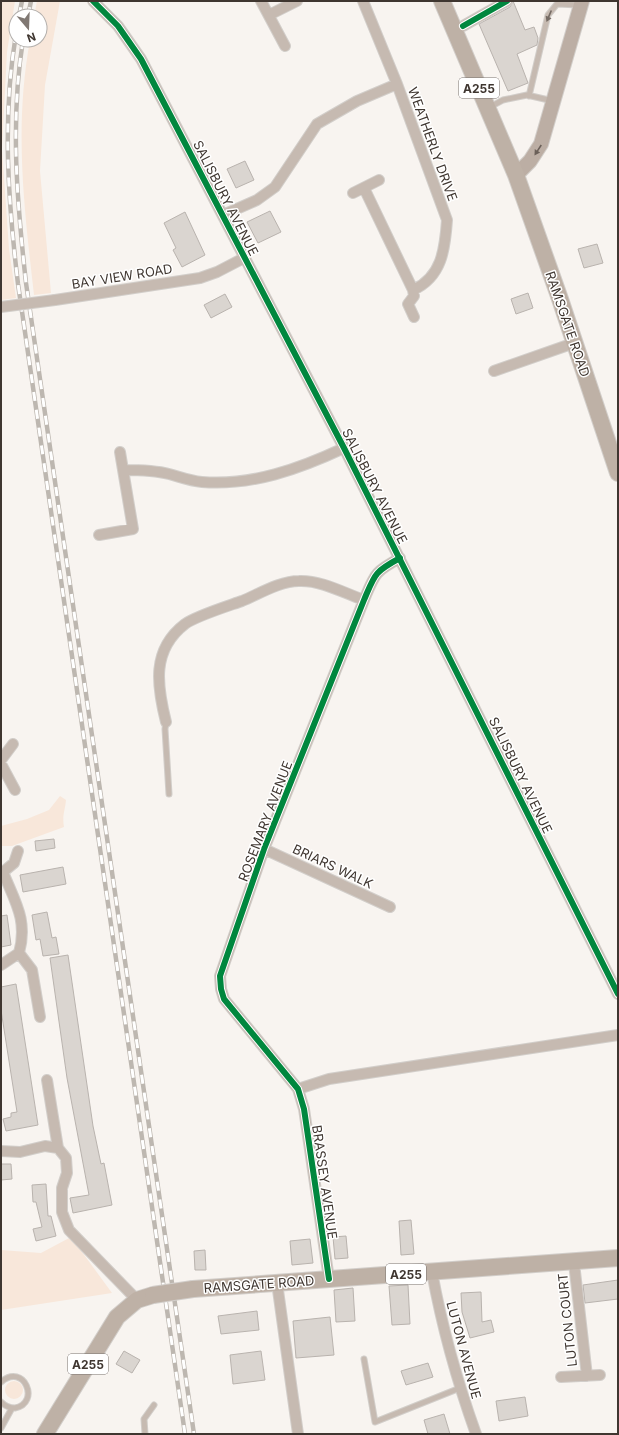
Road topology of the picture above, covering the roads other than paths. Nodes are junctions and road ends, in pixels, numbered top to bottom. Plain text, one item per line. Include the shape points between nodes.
1 (93, 1) edge
2 (261, 1) edge
3 (297, 1) edge
4 (363, 1) edge
5 (442, 1) edge
6 (507, 1) edge
7 (581, 3) edge
8 (269, 15) junction
9 (463, 26) dead end
10 (285, 46) dead end
11 (397, 84) junction
12 (529, 96) junction
13 (553, 101) junction
14 (487, 108) junction
15 (516, 175) junction
16 (379, 180) dead end
17 (364, 188) junction
18 (353, 193) dead end
19 (223, 215) junction
20 (244, 258) junction
21 (413, 290) junction
22 (1, 308) edge
23 (414, 317) dead end
24 (574, 343) junction
25 (493, 372) dead end
26 (344, 448) junction
27 (120, 452) dead end
28 (124, 470) junction
29 (618, 473) edge
30 (99, 535) dead end
31 (400, 558) junction
32 (364, 600) junction
33 (166, 722) joint
34 (13, 744) dead end
35 (1, 760) edge
36 (1, 764) edge
37 (15, 790) dead end
38 (169, 794) dead end
39 (264, 849) junction
40 (18, 851) dead end
41 (2, 872) edge
42 (390, 907) dead end
43 (19, 953) junction
44 (1, 965) edge
45 (618, 994) edge
46 (40, 1017) dead end
47 (618, 1035) edge
48 (47, 1080) dead end
49 (298, 1089) junction
50 (58, 1148) junction
51 (1, 1151) edge
52 (618, 1258) edge
53 (574, 1262) junction
54 (432, 1272) junction
55 (328, 1279) junction
56 (277, 1283) junction
57 (137, 1300) junction
58 (364, 1359) dead end
59 (600, 1375) dead end
60 (587, 1376) junction
61 (561, 1378) dead end
62 (1, 1382) edge
63 (460, 1388) junction
64 (1, 1402) edge
65 (154, 1405) dead end
66 (12, 1408) junction
67 (1, 1428) edge
68 (45, 1434) edge
69 (145, 1434) edge
70 (298, 1434) edge
71 (476, 1434) edge

1 - 19 street, SALISBURY AVENUE via 118,26 141,59
2 - 8 street
3 - 8 street
4 - 11 street, WEATHERLY DRIVE
5 - 14 main road, RAMSGATE ROAD / A255
6 - 9 street
7 -> 12 lane via 557,4 548,14
7 - 13 street
8 - 10 street
11 - 19 street via 357,101 317,124 275,187 257,200
11 - 21 street, WEATHERLY DRIVE via 447,220 436,272 426,284
12 - 13 lane
12 - 14 lane via 503,100
13 -> 15 street via 541,144 530,161
14 - 15 main road, RAMSGATE ROAD / A255
15 - 24 main road, RAMSGATE ROAD / A255
16 - 17 street
17 - 18 street
17 - 21 street
19 - 20 street, SALISBURY AVENUE
20 - 22 street, BAY VIEW ROAD, bridge via 200,278
20 - 26 street, SALISBURY AVENUE
21 - 23 street via 414,296 408,304
24 - 25 street
24 - 29 main road, RAMSGATE ROAD / A255
26 - 28 street via 323,458 248,482 202,482 150,470
26 - 31 street, SALISBURY AVENUE
27 - 28 street
28 - 30 street via 133,529
31 - 32 street, ROSEMARY AVENUE via 380,569
31 - 45 street, SALISBURY AVENUE
32 - 33 street via 311,581 298,581 186,623 166,646 161,662 159,693
32 - 39 street, ROSEMARY AVENUE
33 - 38 lane
34 - 35 street
36 - 37 street
39 - 42 street, BRIARS WALK
39 - 49 street, ROSEMARY AVENUE via 220,976 221,989 224,998
40 - 41 street via 14,863
41 - 43 street via 19,909 24,936
43 - 44 street
43 - 46 street via 32,970
47 - 49 street via 329,1079
48 - 50 street
49 - 55 street, BRASSEY AVENUE via 304,1108
50 - 51 street via 45,1146 20,1152
50 - 57 street via 66,1158 68,1173 62,1188 62,1212 69,1230
52 - 53 main road, RAMSGATE ROAD / A255
53 - 54 main road, RAMSGATE ROAD / A255
53 - 60 street, LUTON COURT
54 - 55 main road, RAMSGATE ROAD / A255
54 - 63 street, LUTON AVENUE via 440,1317
55 - 56 main road, RAMSGATE ROAD / A255
56 - 57 main road, RAMSGATE ROAD / A255, bridge via 193,1289
56 - 70 street
57 - 68 main road, RAMSGATE ROAD / A255 via 117,1317
58 - 63 lane via 375,1422
59 - 60 street, LUTON COURT
60 - 61 street, LUTON COURT
62 - 66 lane via 5,1378 16,1377 27,1386 29,1391 26,1401
63 - 71 street, LUTON AVENUE
64 - 66 lane
65 - 69 lane via 144,1419
66 - 67 lane

